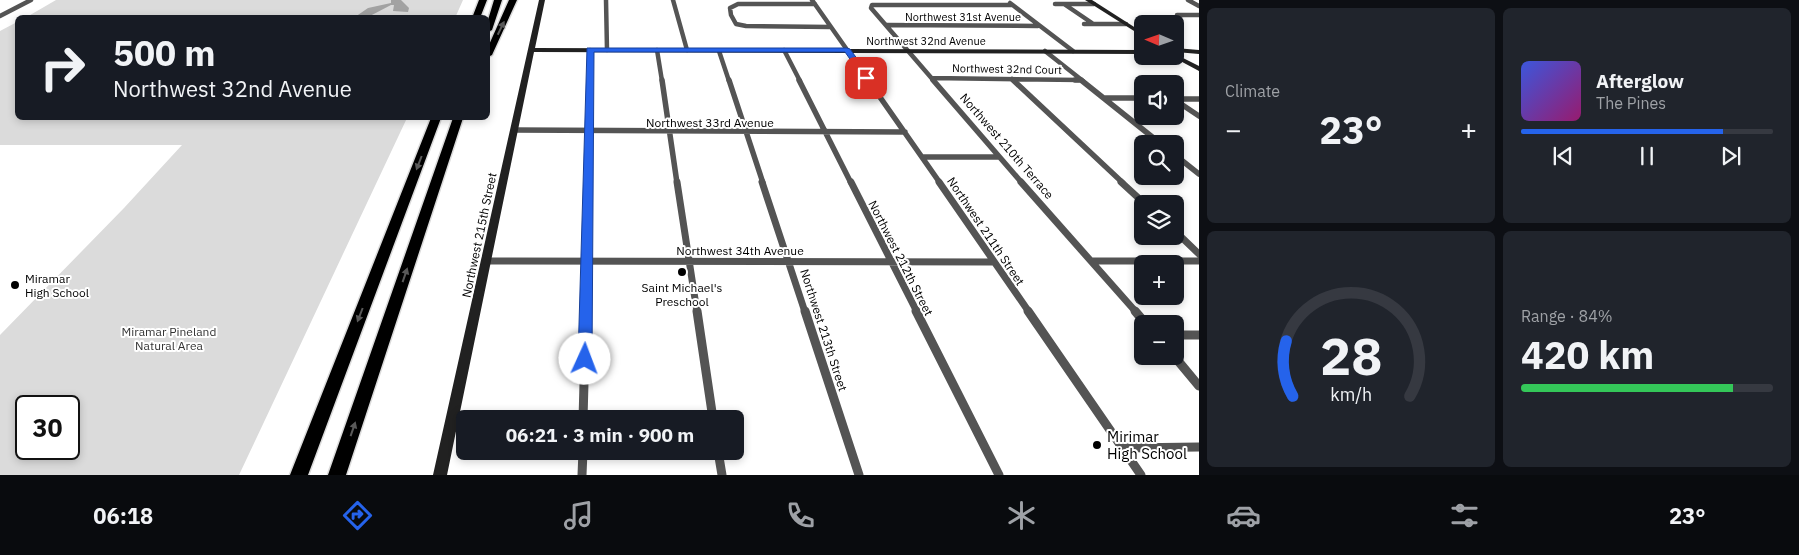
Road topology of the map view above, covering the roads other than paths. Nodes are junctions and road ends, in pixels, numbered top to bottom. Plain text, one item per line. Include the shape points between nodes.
1 (31, 0) edge
2 (483, 0) edge
3 (498, 0) edge
4 (513, 0) edge
5 (542, 0) edge
6 (606, 0) edge
7 (673, 0) edge
8 (1006, 0) edge
9 (1088, 0) edge
10 (1188, 0) edge
11 (813, 2) edge
12 (1054, 4) dead end
13 (1064, 4) junction
14 (1094, 4) junction
15 (1012, 5) junction
16 (1199, 6) edge
17 (477, 15) edge
18 (1184, 15) edge
19 (1199, 15) edge
20 (0, 16) edge
21 (490, 24) edge
22 (1084, 24) dead end
23 (1092, 24) junction
24 (1126, 24) junction
25 (887, 25) junction
26 (1038, 26) junction
27 (830, 27) junction
28 (1134, 29) edge
29 (530, 50) junction
30 (590, 50) junction
31 (607, 50) junction
32 (656, 50) junction
33 (687, 50) junction
34 (719, 50) junction
35 (784, 50) junction
36 (847, 50) junction
37 (908, 50) junction
38 (490, 51) edge
39 (1045, 51) junction
40 (1073, 51) junction
41 (1134, 52) edge
42 (1184, 52) edge
43 (1199, 52) edge
44 (1184, 58) edge
45 (1199, 69) edge
46 (932, 78) junction
47 (1012, 79) junction
48 (1081, 80) junction
49 (1104, 98) junction
50 (1134, 98) edge
51 (1184, 99) edge
52 (1199, 99) edge
53 (1184, 105) edge
54 (1199, 116) edge
55 (435, 120) edge
56 (457, 120) edge
57 (514, 130) junction
58 (589, 131) junction
59 (669, 131) junction
60 (747, 132) junction
61 (824, 132) junction
62 (905, 132) junction
63 (1150, 135) edge
64 (998, 157) junction
65 (922, 158) junction
66 (1184, 162) edge
67 (1199, 174) edge
68 (1136, 195) edge
69 (1184, 240) edge
70 (1199, 254) edge
71 (588, 260) junction
72 (486, 261) junction
73 (688, 261) junction
74 (1092, 261) junction
75 (1199, 261) edge
76 (790, 262) junction
77 (890, 262) junction
78 (993, 262) junction
79 (1138, 315) edge
80 (1184, 335) edge
81 (1199, 335) edge
82 (1182, 365) edge
83 (1199, 386) edge
84 (584, 410) edge
85 (712, 410) edge
86 (1199, 447) edge
87 (1124, 448) junction
88 (583, 460) edge
89 (720, 460) edge
90 (299, 475) edge
91 (337, 475) edge
92 (440, 475) edge
93 (582, 475) edge
94 (722, 475) edge
95 (859, 475) edge
96 (999, 475) edge
97 (1141, 475) edge

1 - 20 street
2 - 17 highway
3 - 21 highway
38 -> 4 highway
5 - 29 street, Northwest 215th Street
6 - 31 street
7 - 33 street
8 - 15 street
9 - 14 street
10 - 16 street
11 - 27 street, Northwest 211th Street
11 - 27 street via 738,4 730,8 736,24 746,26
12 - 13 street
13 - 14 street
13 - 23 street
14 - 24 street
15 - 25 street, Northwest 210th Terrace via 872,5 871,8
15 - 26 street
18 - 19 street
22 - 23 street
23 - 24 street
24 - 28 street
25 - 26 street, Northwest 31st Avenue
25 - 37 street, Northwest 210th Terrace
26 - 40 street
27 - 36 street, Northwest 211th Street
29 - 30 street, Northwest 32nd Avenue
29 - 57 street, Northwest 215th Street
30 - 31 street, Northwest 32nd Avenue
30 - 58 street
31 - 32 street, Northwest 32nd Avenue
32 - 33 street, Northwest 32nd Avenue
32 - 59 street
33 - 34 street, Northwest 32nd Avenue
34 - 35 street, Northwest 32nd Avenue
34 - 60 street, Northwest 213th Street
35 - 36 street, Northwest 32nd Avenue
35 - 61 street, Northwest 212th Street
36 - 37 street, Northwest 32nd Avenue
36 - 62 street, Northwest 211th Street
37 - 39 street, Northwest 32nd Avenue
37 - 46 street, Northwest 210th Terrace
39 - 40 street, Northwest 32nd Avenue
39 - 48 street
40 - 41 street, Northwest 32nd Avenue
42 - 43 street
44 - 45 street
46 - 47 street, Northwest 32nd Court
46 - 64 street, Northwest 210th Terrace
47 - 48 street, Northwest 32nd Court
47 - 68 street
48 - 49 street
49 - 50 street
49 - 63 street
51 - 52 street
53 - 54 street
55 -> 90 highway
91 -> 56 highway
57 - 58 street, Northwest 33rd Avenue
57 - 72 street, Northwest 215th Street
58 - 59 street, Northwest 33rd Avenue
58 - 71 street
59 - 60 street, Northwest 33rd Avenue
59 - 73 street
60 - 61 street, Northwest 33rd Avenue
60 - 76 street, Northwest 213th Street
61 - 62 street, Northwest 33rd Avenue
61 - 77 street, Northwest 212th Street
62 - 65 street, Northwest 211th Street
64 - 65 street
64 - 74 street, Northwest 210th Terrace
65 - 78 street, Northwest 211th Street
66 - 67 street
69 - 70 street
71 - 72 street, Northwest 34th Avenue
71 - 73 street, Northwest 34th Avenue
71 - 84 street
72 - 92 street, Northwest 215th Street
73 - 76 street, Northwest 34th Avenue
73 - 85 street
74 - 75 street
74 - 79 street, Northwest 210th Terrace
76 - 77 street, Northwest 34th Avenue
76 - 95 street, Northwest 213th Street
77 - 78 street, Northwest 34th Avenue
77 - 96 street, Northwest 212th Street
78 - 87 street, Northwest 211th Street
80 - 81 street
82 - 83 street
86 - 87 street
87 - 97 street, Northwest 211th Street
88 - 93 street
89 - 94 street

